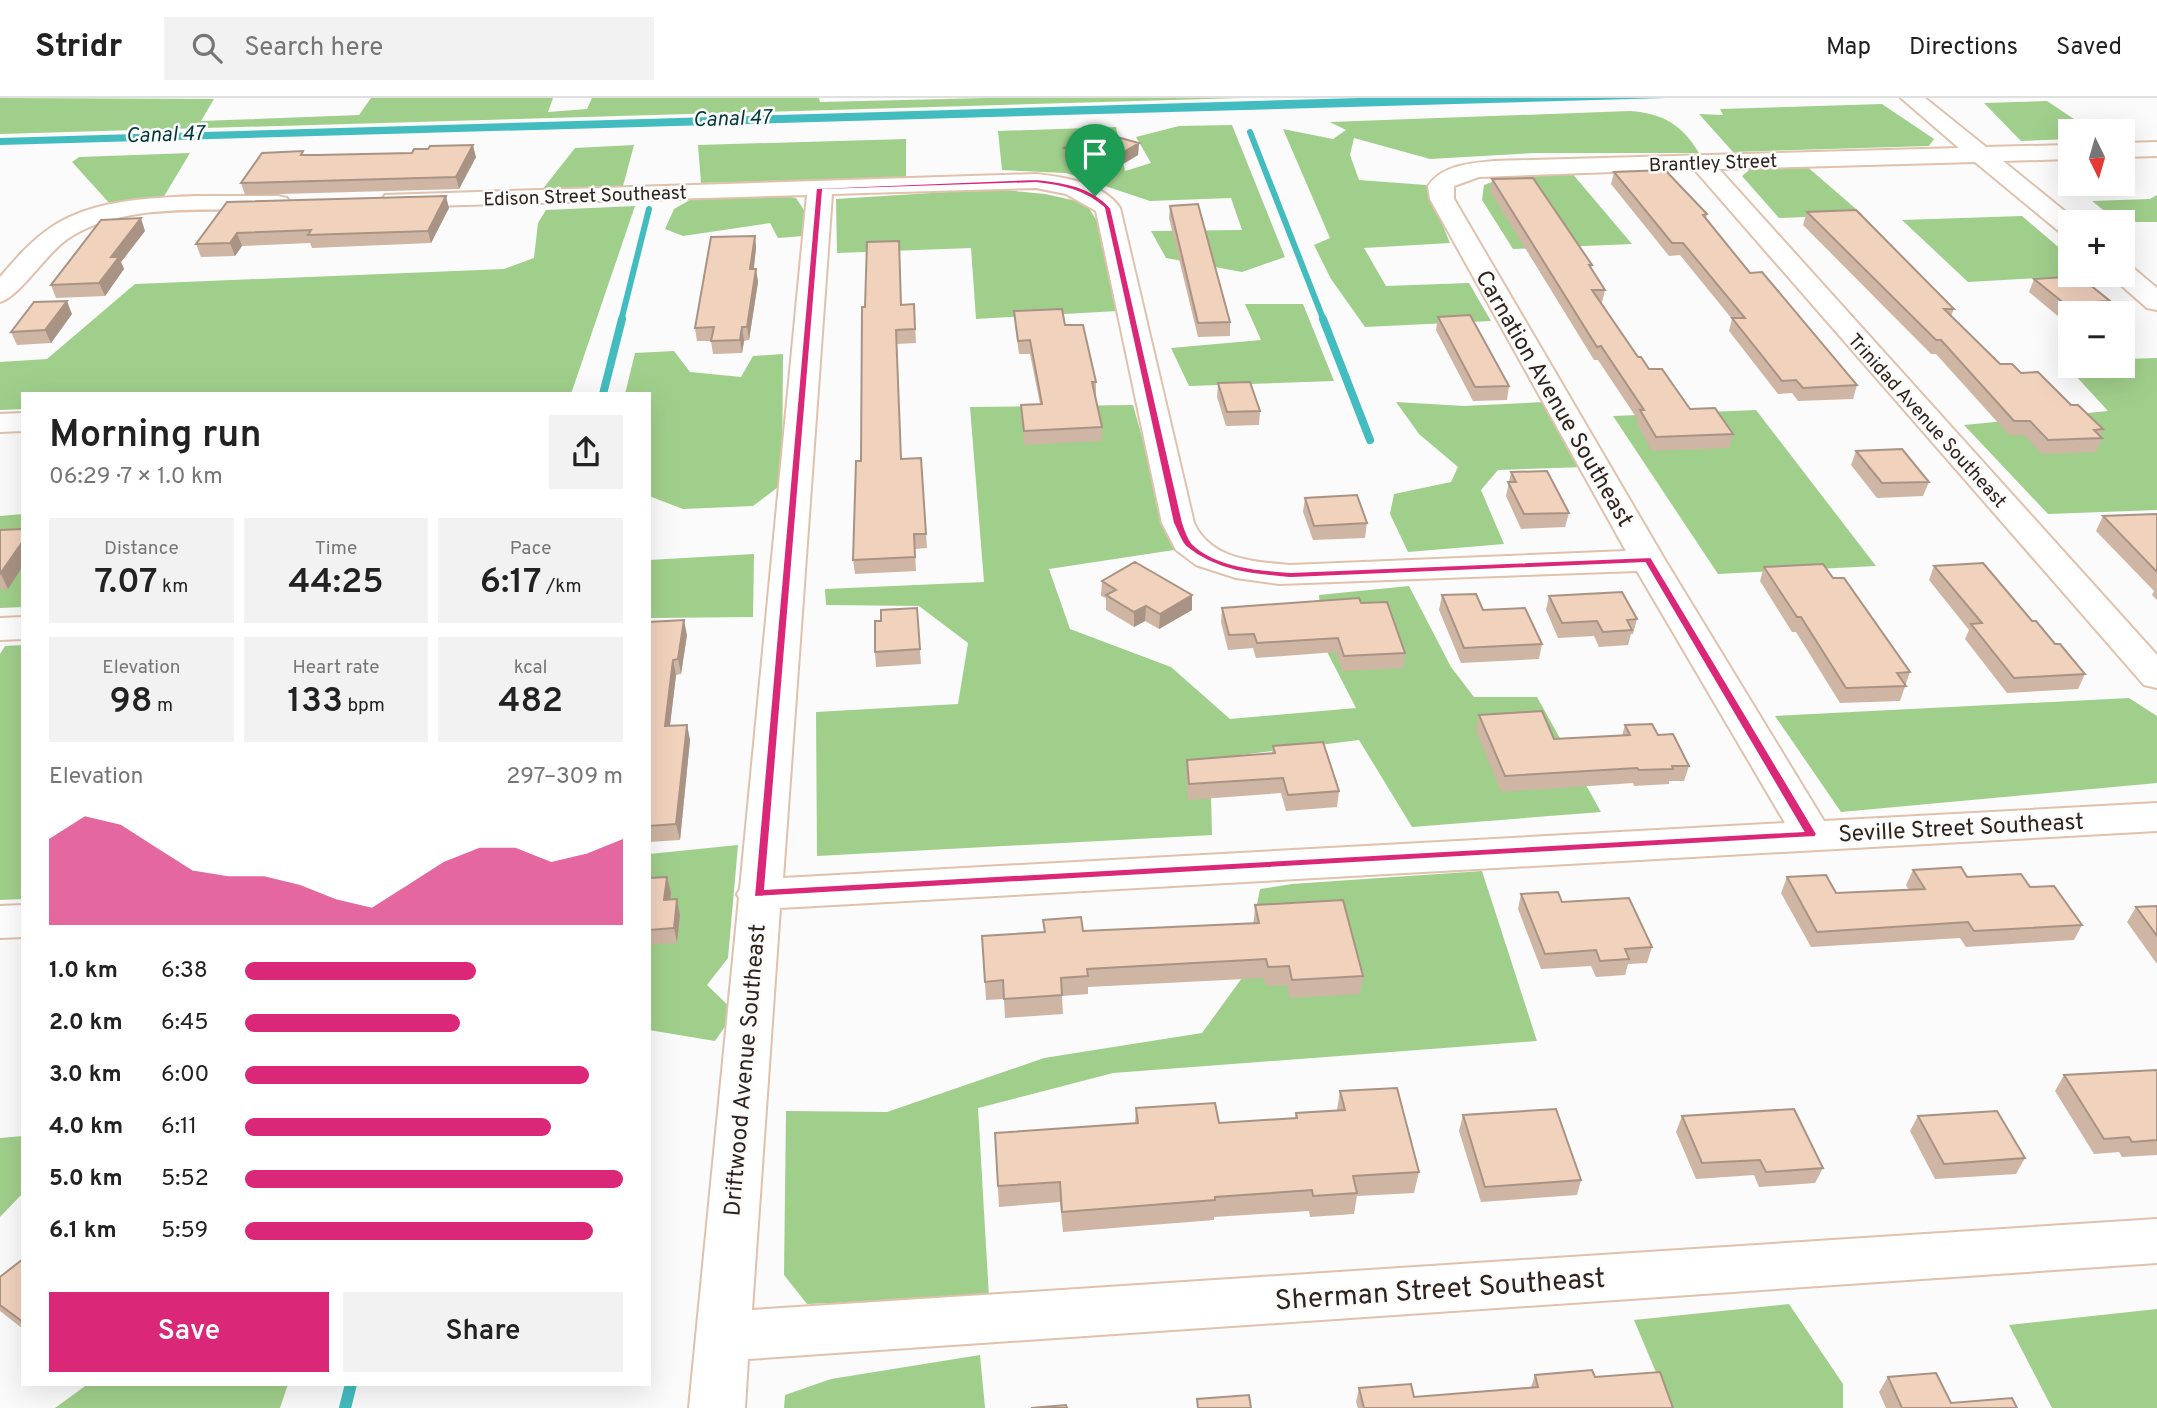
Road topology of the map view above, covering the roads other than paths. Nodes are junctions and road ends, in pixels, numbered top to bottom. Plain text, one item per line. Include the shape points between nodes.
1 (1912, 98) edge
2 (2157, 149) edge
3 (2135, 150) edge
4 (2058, 152) edge
5 (1980, 155) junction
6 (1700, 162) junction
7 (1448, 178) joint
8 (820, 188) junction
9 (376, 200) edge
10 (303, 202) edge
11 (2058, 218) edge
12 (2135, 283) edge
13 (0, 294) edge
14 (2157, 302) edge
15 (21, 422) edge
16 (0, 423) edge
17 (1648, 559) junction
18 (21, 628) edge
19 (0, 629) edge
20 (2157, 677) edge
21 (2157, 817) edge
22 (1811, 834) junction
23 (758, 894) junction
24 (21, 921) edge
25 (0, 922) edge
26 (2157, 1241) edge
27 (723, 1336) junction
28 (717, 1408) edge

1 - 5 street
2 - 3 street
4 - 5 street, Brantley Street
5 - 6 street, Brantley Street
5 - 11 street
6 - 7 street, Brantley Street via 1494,168
6 - 20 street, Trinidad Avenue Southeast
7 - 17 street, Carnation Avenue Southeast via 1440,186 1441,199
8 - 9 street, Edison Street Southeast
8 - 17 street, Edison Street Southeast via 1036,181 1067,185 1095,196 1108,208 1178,523 1188,544 1213,559 1244,571 1291,575
8 - 23 street, Driftwood Avenue Southeast
10 - 13 street via 148,206 91,218 43,245
12 - 14 street
15 - 16 street
17 - 22 street, Carnation Avenue Southeast
18 - 19 street
21 - 22 street, Seville Street Southeast
22 - 23 street, Seville Street Southeast
23 - 27 street, Driftwood Avenue Southeast
24 - 25 street
26 - 27 street, Sherman Street Southeast
27 - 28 street, Driftwood Avenue Southeast

